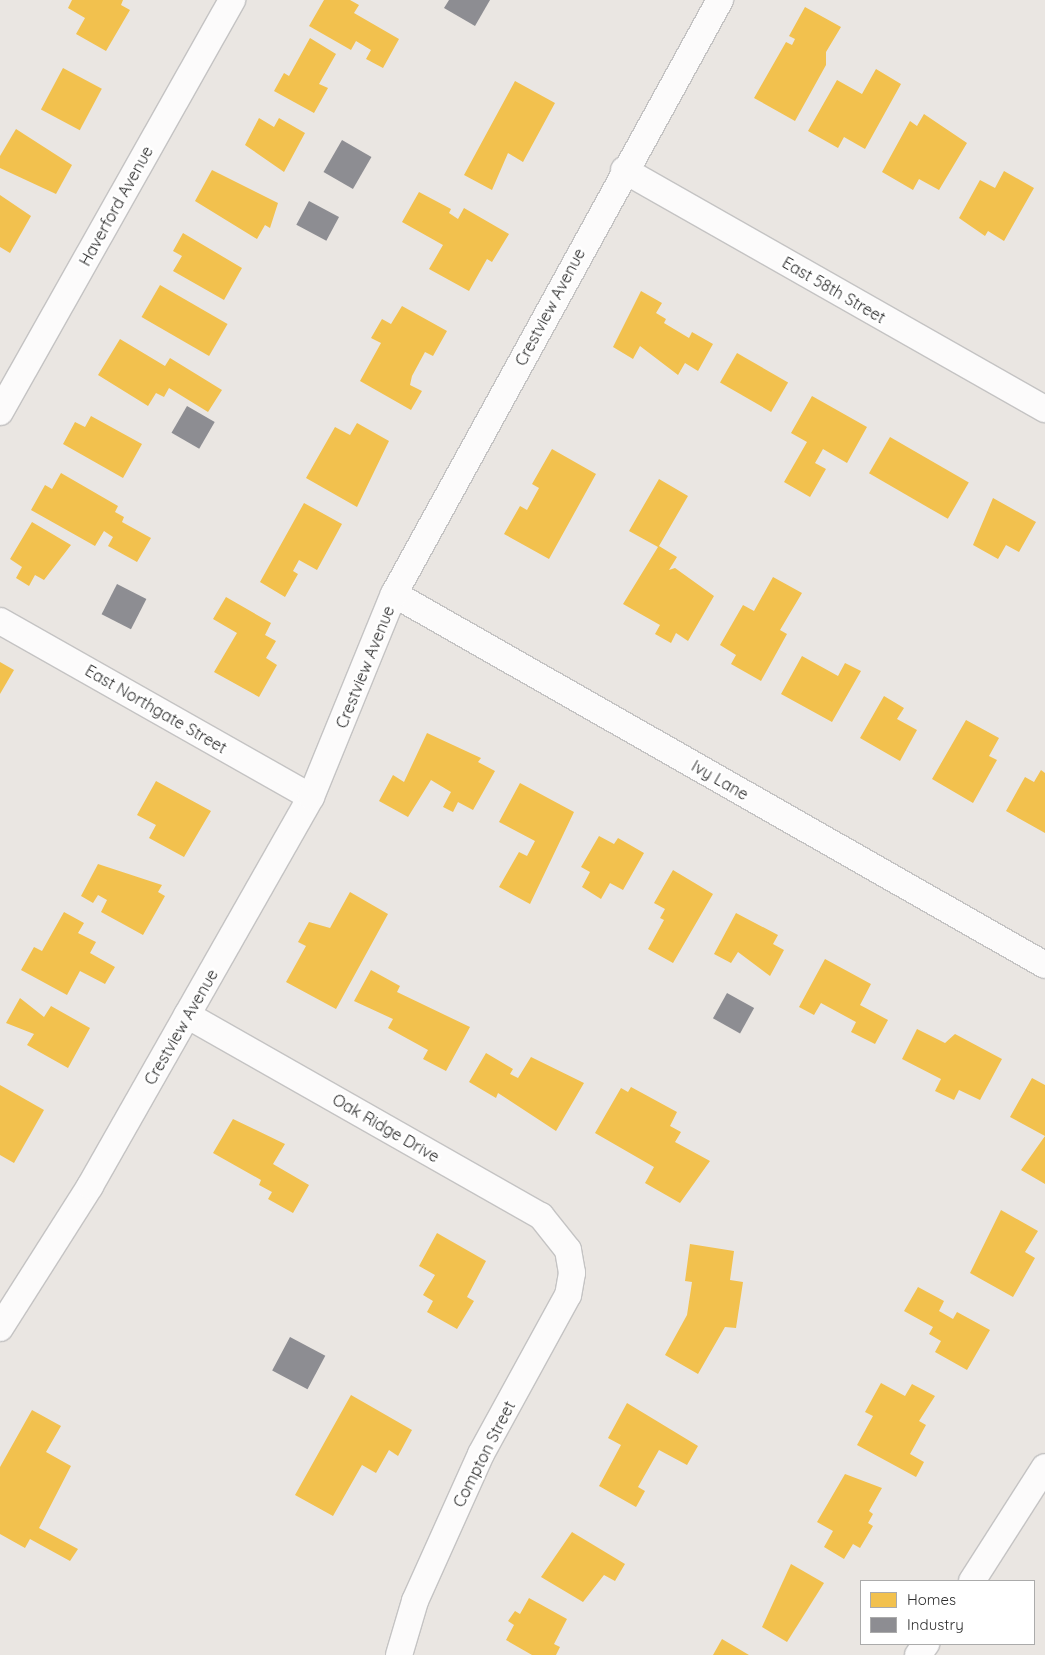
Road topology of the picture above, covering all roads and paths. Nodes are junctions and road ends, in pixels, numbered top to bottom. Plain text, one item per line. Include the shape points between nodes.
1 (232, 0) edge
2 (720, 0) edge
3 (624, 170) junction
4 (1045, 410) edge
5 (0, 412) edge
6 (394, 594) junction
7 (0, 621) edge
8 (311, 797) junction
9 (1045, 965) edge
10 (187, 1014) junction
11 (570, 1256) joint
12 (0, 1328) edge
13 (1045, 1467) edge
14 (973, 1580) edge
15 (399, 1655) edge

1 - 5 street, Haverford Avenue
2 - 3 street, Crestview Avenue
3 - 4 street, East 58th Street
3 - 6 street, Crestview Avenue
6 - 8 street, Crestview Avenue
6 - 9 street, Ivy Lane
7 - 8 street, East Northgate Street
8 - 10 street, Crestview Avenue
10 - 11 street, Oak Ridge Drive via 541,1216 563,1239
10 - 12 street, Crestview Avenue via 90,1186
11 - 15 street, Compton Street via 568,1295 481,1454 415,1601
13 - 14 street

